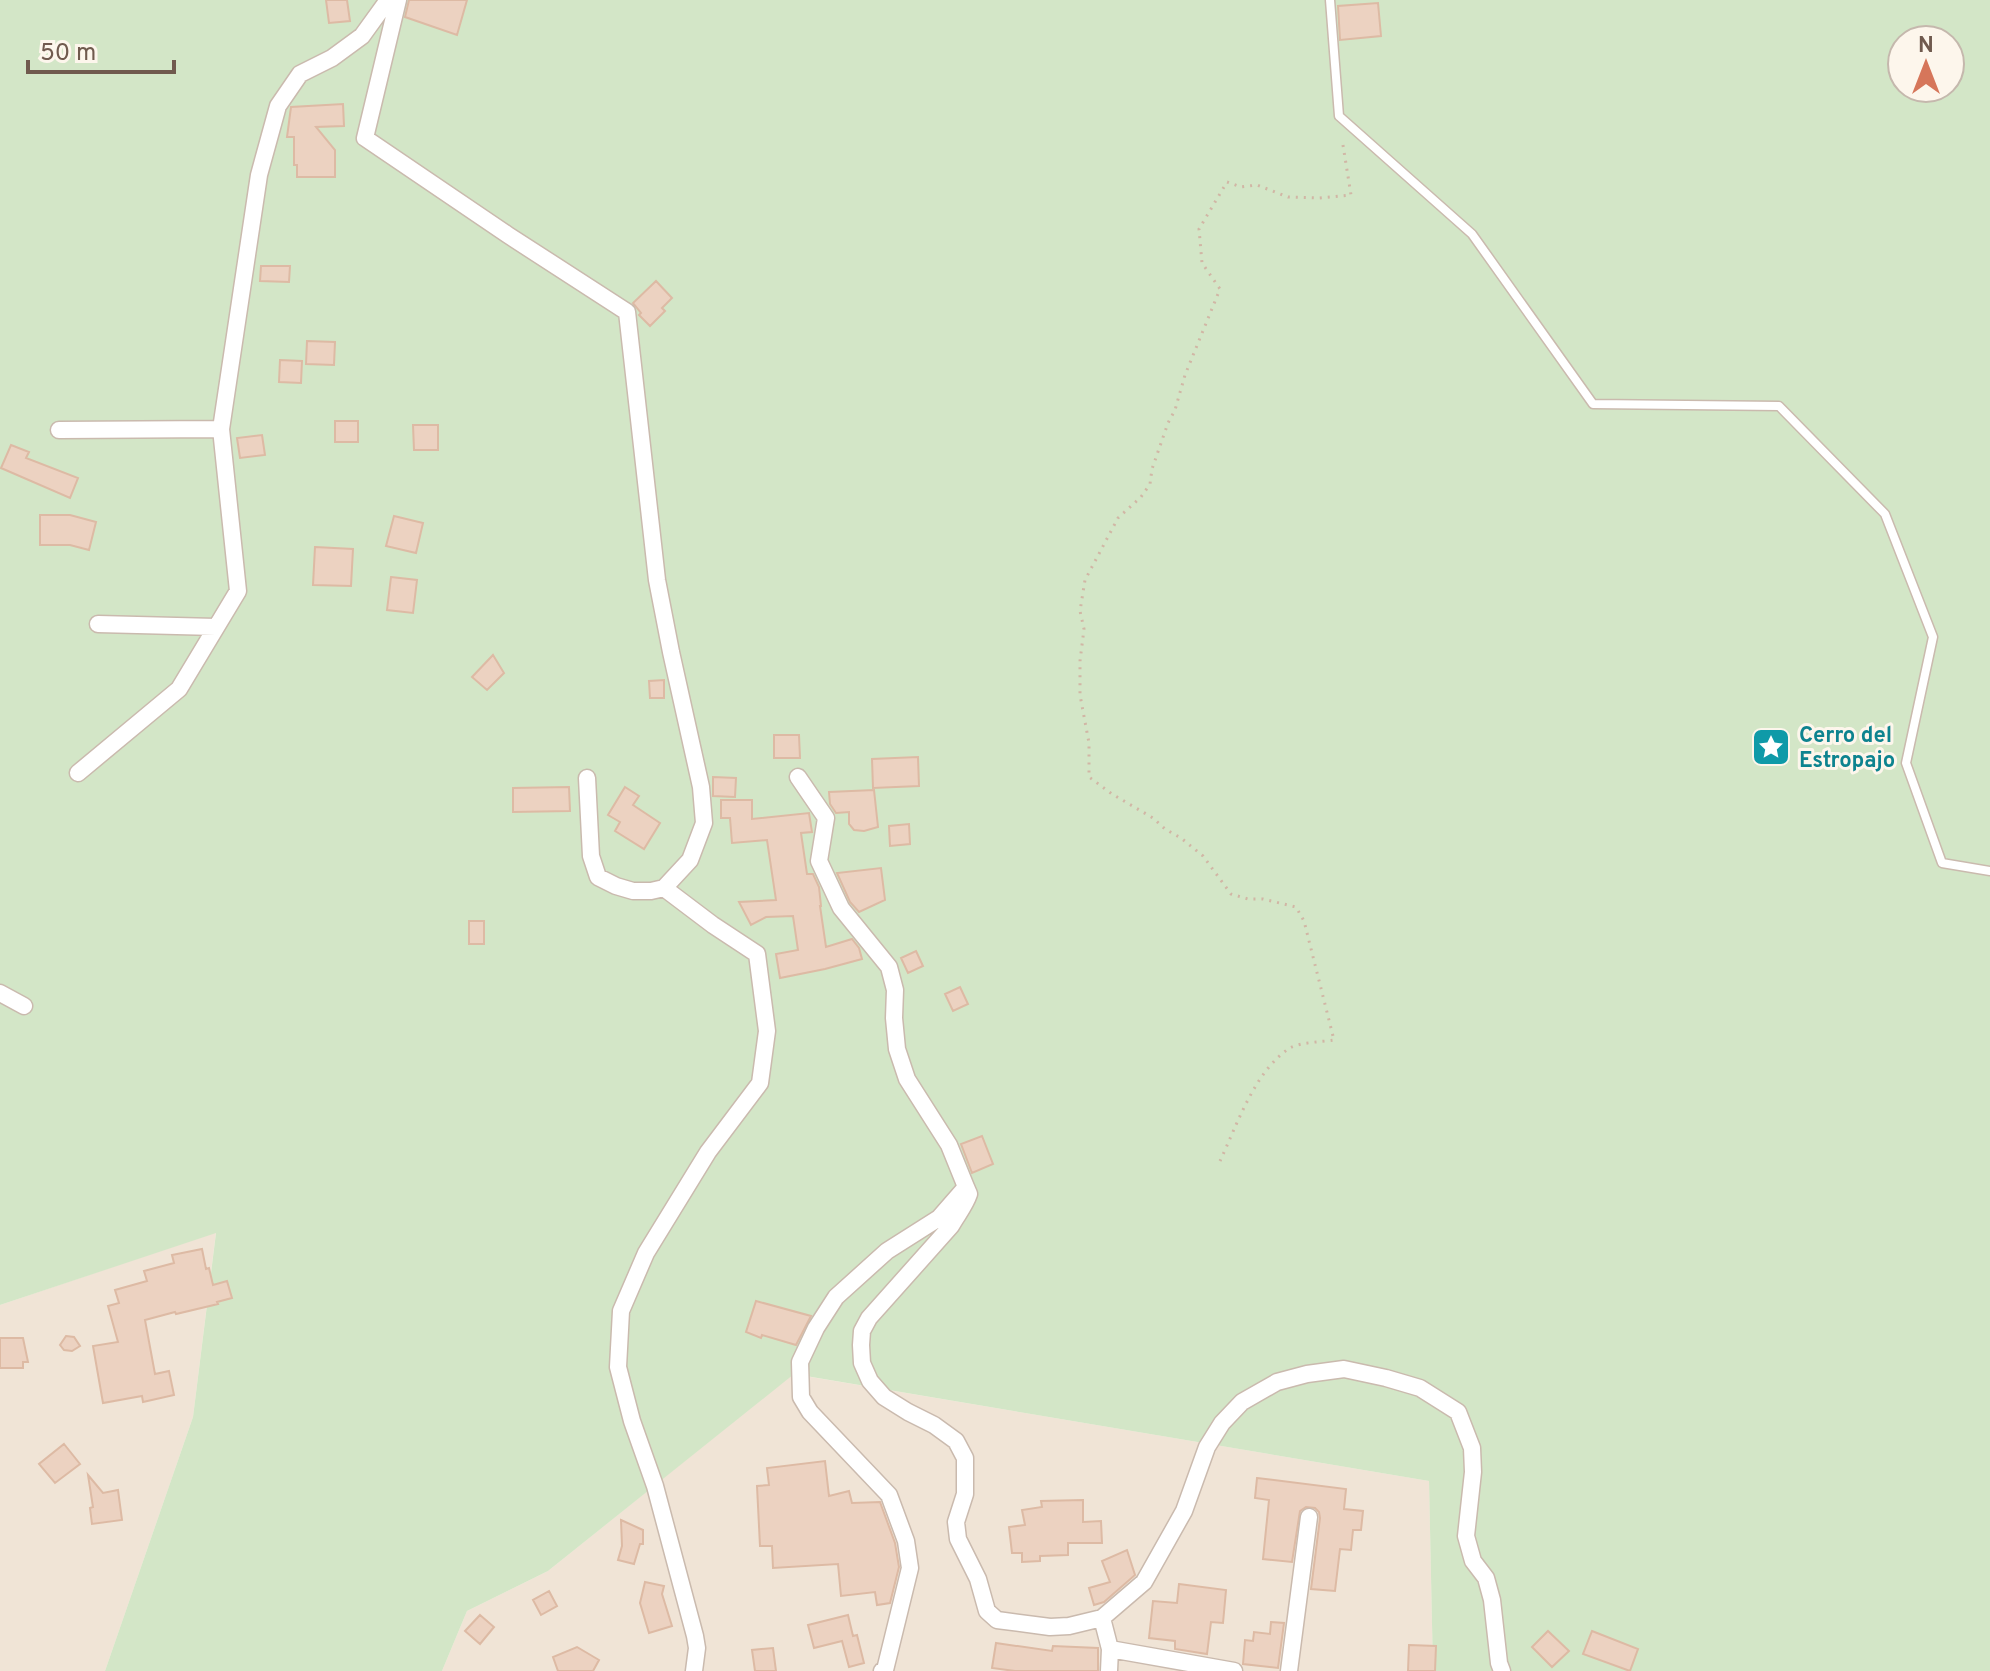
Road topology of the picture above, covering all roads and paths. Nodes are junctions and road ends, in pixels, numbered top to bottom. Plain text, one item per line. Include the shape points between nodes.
1 (388, 0) edge
2 (398, 0) edge
3 (1330, 0) edge
4 (1339, 116) junction
5 (221, 429) junction
6 (59, 430) dead end
7 (98, 624) dead end
8 (216, 627) junction
9 (78, 773) dead end
10 (798, 777) dead end
11 (587, 778) dead end
12 (1990, 871) edge
13 (664, 888) junction
14 (0, 993) edge
15 (24, 1006) dead end
16 (1220, 1161) dead end
17 (966, 1187) junction
18 (1309, 1517) dead end
19 (1102, 1618) junction
20 (1110, 1649) junction
21 (694, 1671) edge
22 (882, 1671) edge
23 (1109, 1671) edge
24 (1234, 1671) edge
25 (1289, 1671) edge
26 (1502, 1671) edge

1 - 5 street via 362,36 300,74 278,106 259,175
2 - 13 street via 365,138 627,312 657,580 704,823 690,860
3 - 4 lane
4 - 12 lane via 1472,234 1593,404 1779,406 1885,514 1933,637 1906,763 1942,863
4 - 16 path via 1351,195 1288,197 1257,185 1227,182 1199,229 1202,263 1220,289 1150,484 1118,518 1085,580 1080,611 1080,695 1089,777 1203,856 1231,894 1296,907 1308,936 1334,1040 1292,1047 1269,1068 1247,1101
5 - 6 street
5 - 8 street via 238,591
7 - 8 street
8 - 9 street via 179,689
10 - 17 street via 826,818 819,861 841,908 889,967 897,1049 907,1079 949,1145
11 - 13 street via 591,856 598,877 633,891
13 - 21 street via 757,954 767,1031 760,1083 708,1152 646,1253 621,1311 618,1367 695,1636
14 - 15 street
17 - 19 street via 965,1205 951,1226 869,1318 862,1331 862,1363 884,1397 956,1441 965,1458 958,1539 987,1611 997,1620 1050,1627
17 - 22 street via 939,1218 887,1251 836,1297 800,1362 801,1397 889,1495 906,1541 910,1568
18 - 25 street
19 - 20 street
19 - 26 street via 1144,1582 1184,1511 1207,1447 1242,1402 1277,1382 1344,1369 1420,1388 1458,1412 1472,1448 1466,1536 1492,1600
20 - 23 street
20 - 24 street

